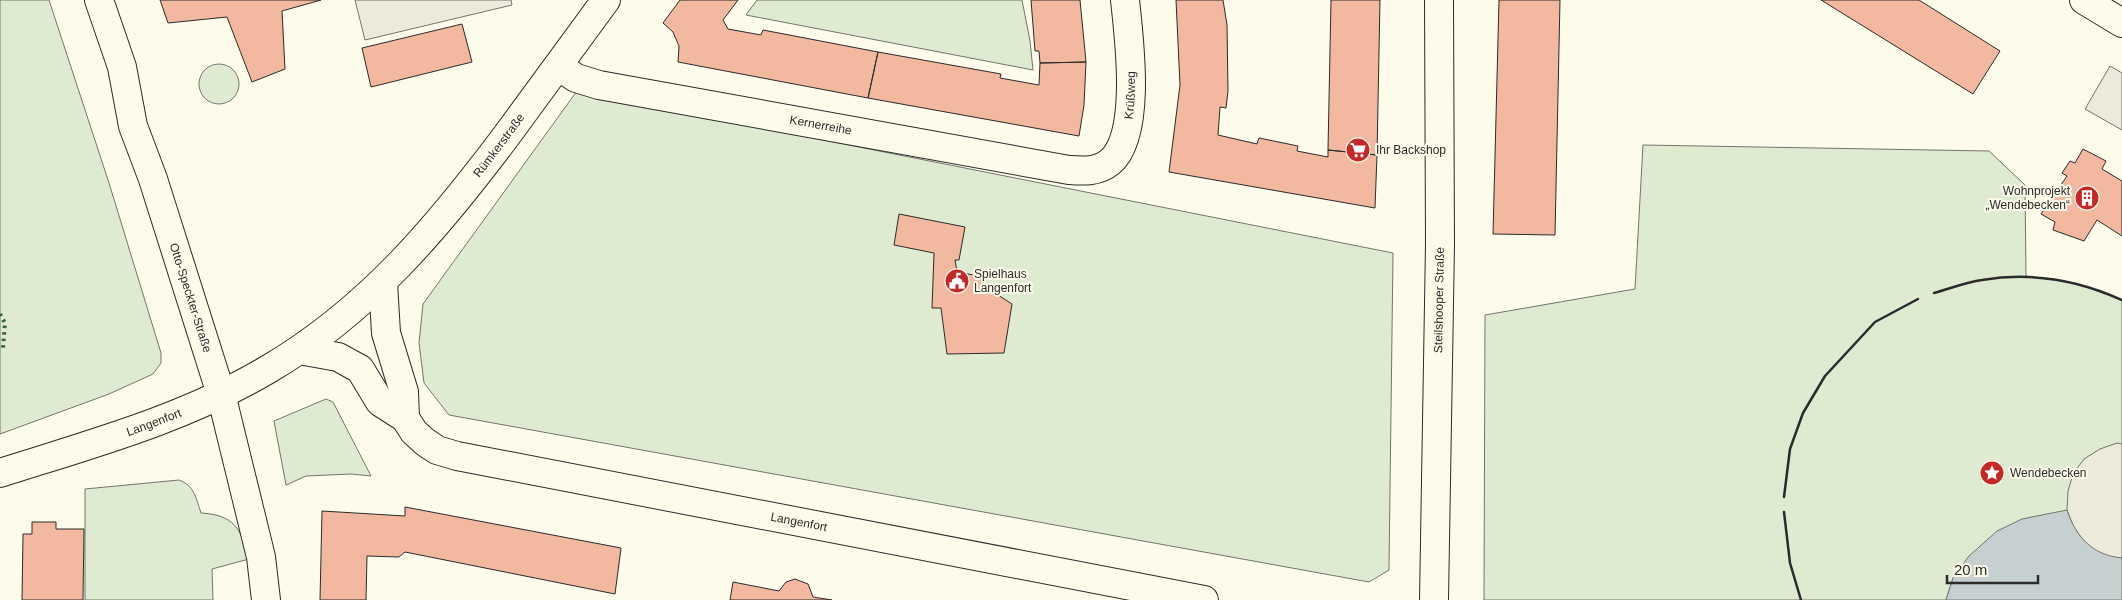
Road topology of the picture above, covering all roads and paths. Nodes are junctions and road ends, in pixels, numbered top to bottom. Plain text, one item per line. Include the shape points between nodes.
1 (99, 0) edge
2 (606, 0) edge
3 (1125, 0) edge
4 (1439, 0) edge
5 (2084, 0) edge
6 (2122, 23) edge
7 (558, 66) junction
8 (1088, 171) joint
9 (383, 283) junction
10 (300, 350) junction
11 (221, 394) junction
12 (405, 418) junction
13 (0, 473) edge
14 (266, 600) edge
15 (1204, 600) edge
16 (1434, 600) edge

1 - 11 street, Otto-Speckter-Straße via 122,67 133,126
2 - 7 street, Rümkerstraße
3 - 8 street, Krüßweg via 1131,76 1128,127 1119,152 1109,162
4 - 16 street, Steilshooper Straße via 1440,244
5 - 6 street
7 - 8 street, Kernerreihe via 576,78 599,85
7 - 9 street, Rümkerstraße via 461,196
9 - 10 street, Langenfort
9 - 12 street via 386,333 404,392
10 - 11 street, Langenfort
10 - 12 street, Langenfort via 348,361 360,369 380,402
11 - 13 street, Langenfort via 151,425
11 - 14 street, Otto-Speckter-Straße via 261,557
12 - 15 street, Langenfort via 425,442 437,450 457,456

